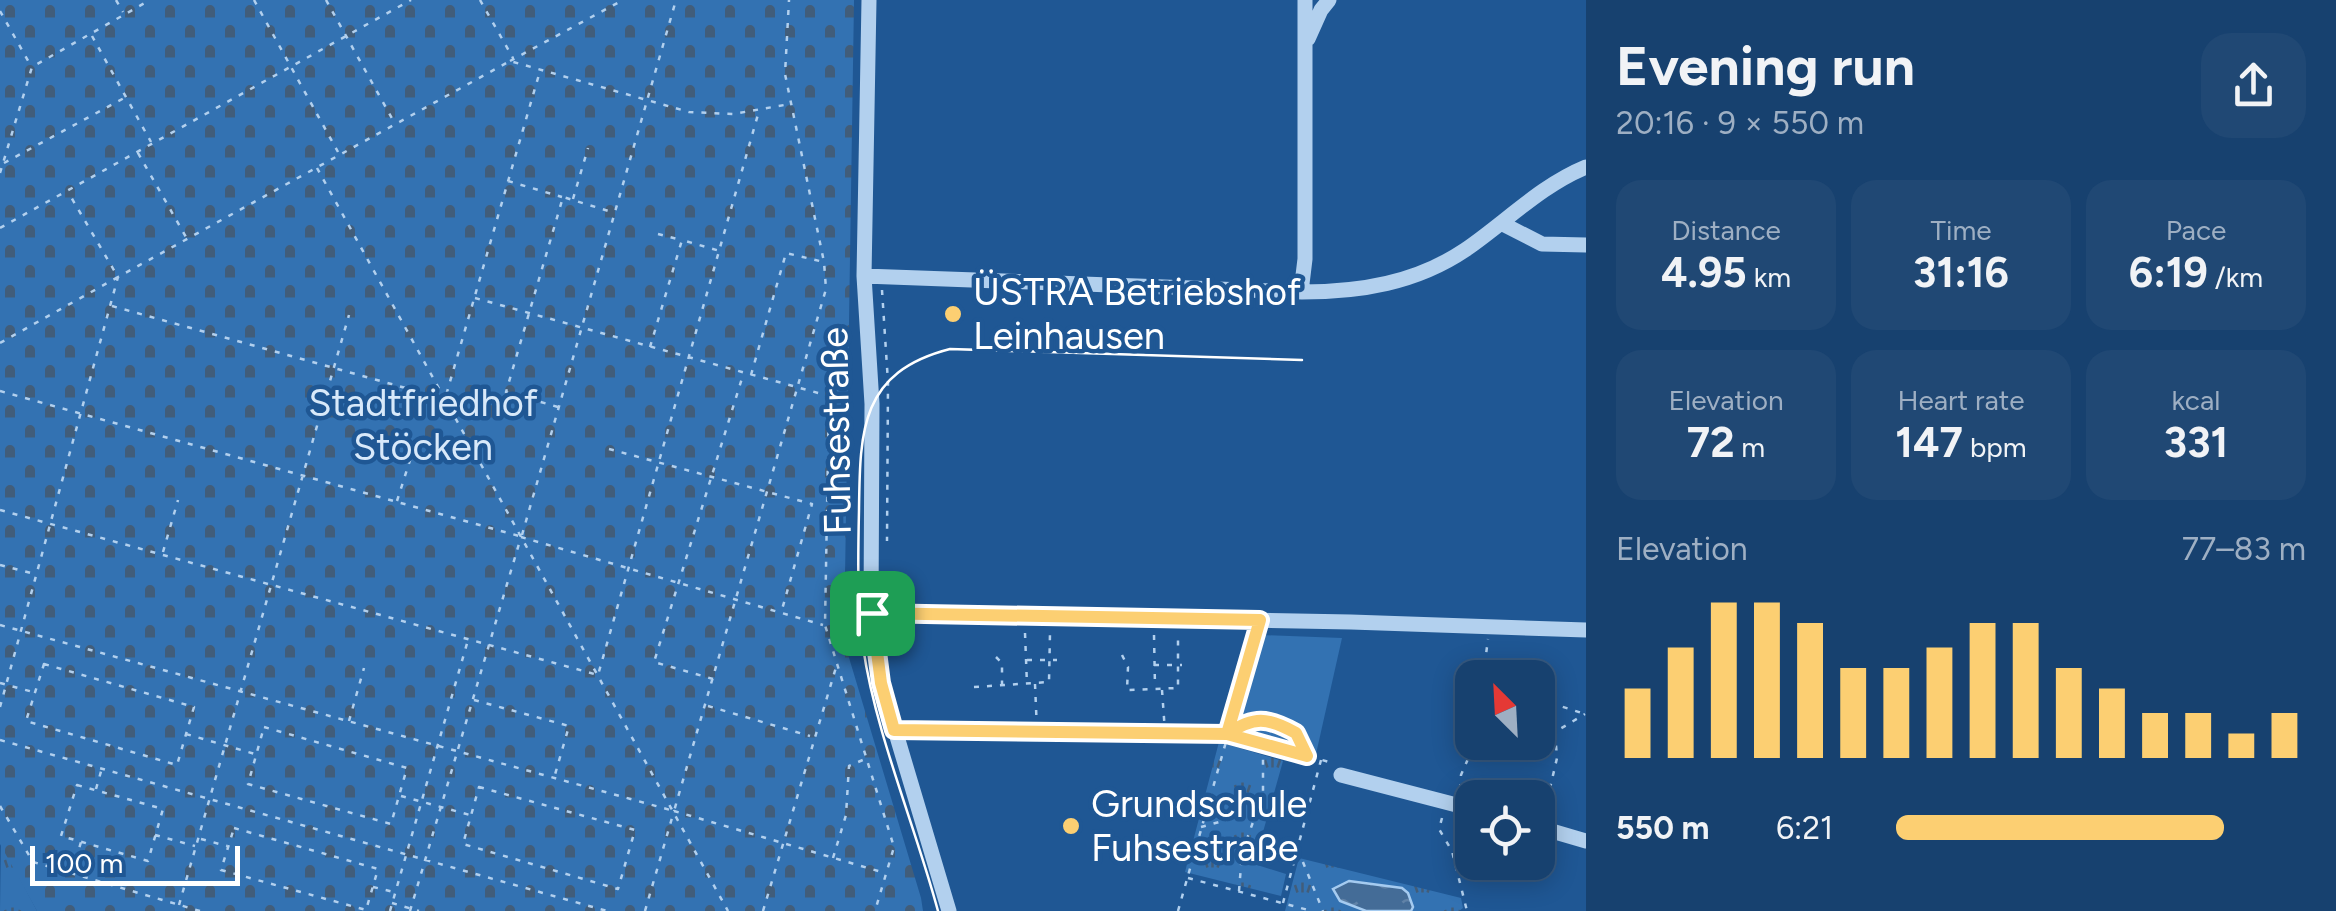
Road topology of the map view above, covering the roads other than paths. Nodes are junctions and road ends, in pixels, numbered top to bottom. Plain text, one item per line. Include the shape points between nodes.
1 (869, 0) edge
2 (1305, 0) edge
3 (1329, 0) edge
4 (1304, 48) junction
5 (1586, 167) edge
6 (1500, 223) junction
7 (1586, 244) edge
8 (864, 276) junction
9 (1301, 292) junction
10 (872, 613) junction
11 (1586, 630) edge
12 (1341, 775) road end
13 (1455, 804) edge
14 (1555, 832) edge
15 (1586, 841) edge
16 (949, 911) edge

1 - 8 street, Fuhsestraße
2 - 4 street
3 - 4 street
4 - 9 street
5 - 6 street
6 - 7 street via 1542,244
6 - 9 street via 1429,271 1340,292
8 - 9 street
8 - 10 street, Fuhsestraße
10 - 11 street
10 - 16 street, Fuhsestraße via 881,683
12 - 13 street
14 - 15 street

